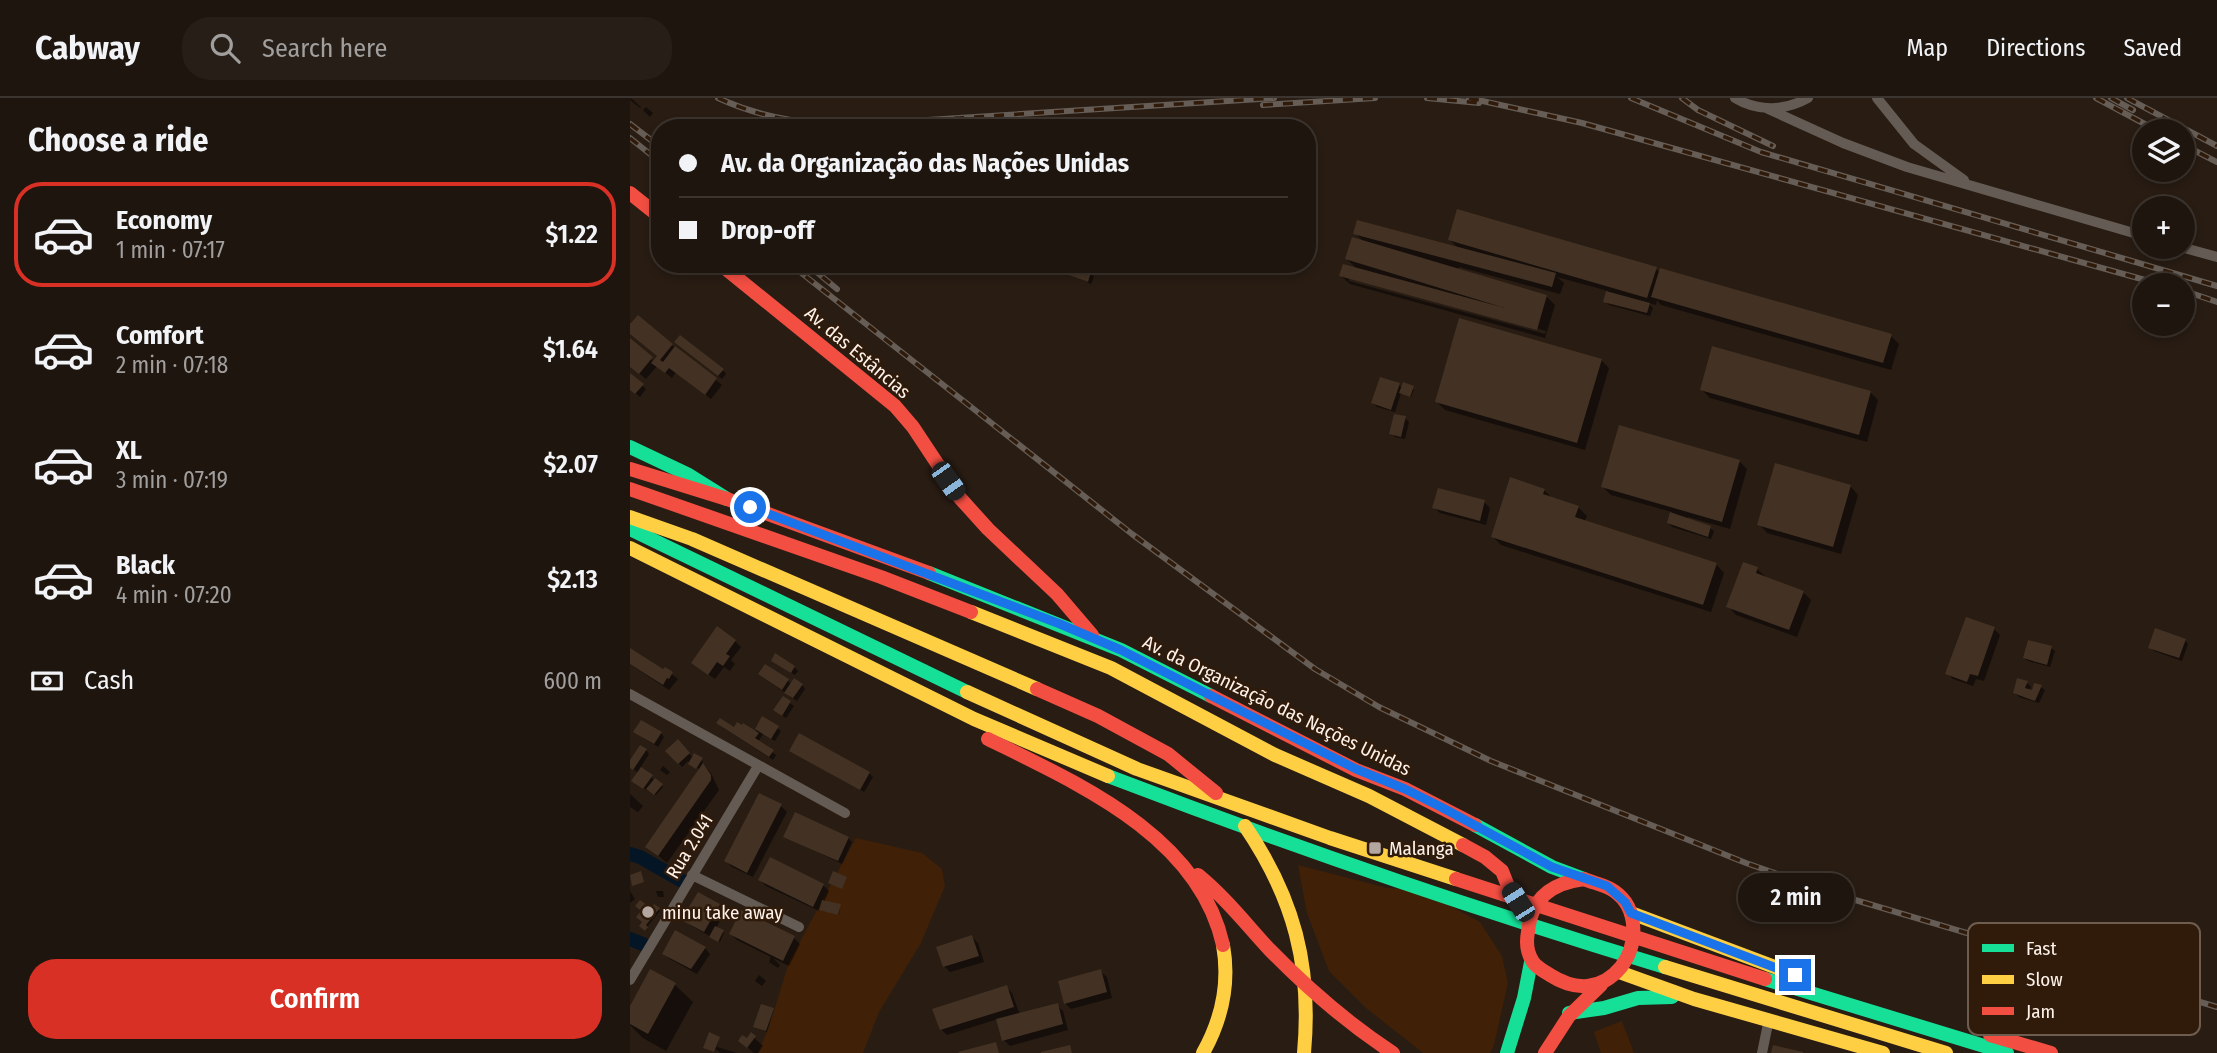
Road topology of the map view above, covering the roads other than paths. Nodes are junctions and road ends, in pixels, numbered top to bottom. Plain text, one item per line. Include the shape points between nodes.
1 (1735, 98) edge
2 (1808, 98) edge
3 (1877, 98) edge
4 (1766, 108) junction
5 (1972, 186) junction
6 (630, 193) edge
7 (651, 210) edge
8 (2132, 233) edge
9 (2195, 251) edge
10 (2217, 257) edge
11 (731, 273) edge
12 (630, 447) edge
13 (630, 469) edge
14 (630, 489) edge
15 (727, 499) junction
16 (630, 517) edge
17 (630, 529) edge
18 (630, 548) edge
19 (789, 626) junction
20 (1095, 639) junction
21 (630, 694) edge
22 (758, 766) junction
23 (845, 813) dead end
24 (1179, 861) junction
25 (692, 875) junction
26 (1584, 879) junction
27 (1631, 913) junction
28 (1528, 918) junction
29 (799, 928) dead end
30 (1531, 962) junction
31 (1619, 972) junction
32 (630, 980) edge
33 (1602, 984) junction
34 (1695, 999) junction
35 (1569, 1013) junction
36 (1769, 1019) junction
37 (1968, 1028) edge
38 (1992, 1035) edge
39 (1203, 1053) edge
40 (1304, 1053) edge
41 (1393, 1053) edge
42 (1507, 1053) edge
43 (1545, 1053) edge
44 (1762, 1053) edge
45 (1883, 1053) edge
46 (1946, 1053) edge
47 (2007, 1053) edge
48 (2051, 1053) edge

1 - 4 street
2 - 4 street via 1794,105
3 - 5 street via 1914,144
4 - 5 street via 1843,143
5 - 8 street
6 - 7 main road
9 - 10 street
11 - 20 main road, Av. das Estâncias via 884,395 913,427 960,498 1057,594
12 - 15 main road
13 - 15 main road, Av. da Organização das Nações Unidas
14 - 28 main road, Av. da Organização das Nações Unidas via 881,577 1111,668 1275,755 1369,796 1485,856 1502,871
15 - 20 main road, Av. da Organização das Nações Unidas
16 - 40 main road via 692,539 1098,716 1168,754 1206,783 1255,839 1287,897 1304,958 1308,996
17 - 47 main road via 1137,769 1330,838
18 - 19 main road
19 - 24 main road via 904,695 1120,812
19 - 46 main road via 974,719 1212,816 1548,932
20 - 26 main road, Av. da Organização das Nações Unidas
21 - 22 street
22 - 23 street
22 - 25 street, Rua 2.041
24 - 39 main road via 1196,881 1218,924 1227,970 1220,1018
24 - 41 main road via 1227,902 1330,1009
25 - 29 street
25 - 32 street, Rua 2.041
26 - 27 main road via 1617,893
26 - 28 main road via 1549,889
27 - 31 main road via 1635,938
27 - 37 main road via 1795,975
28 - 30 main road via 1526,941
30 - 33 main road via 1564,986
30 - 42 main road
31 - 33 main road
31 - 34 main road
33 - 35 main road
34 - 35 main road via 1650,997
34 - 36 main road
35 - 43 main road
36 - 44 street
36 - 45 main road
38 - 48 main road

